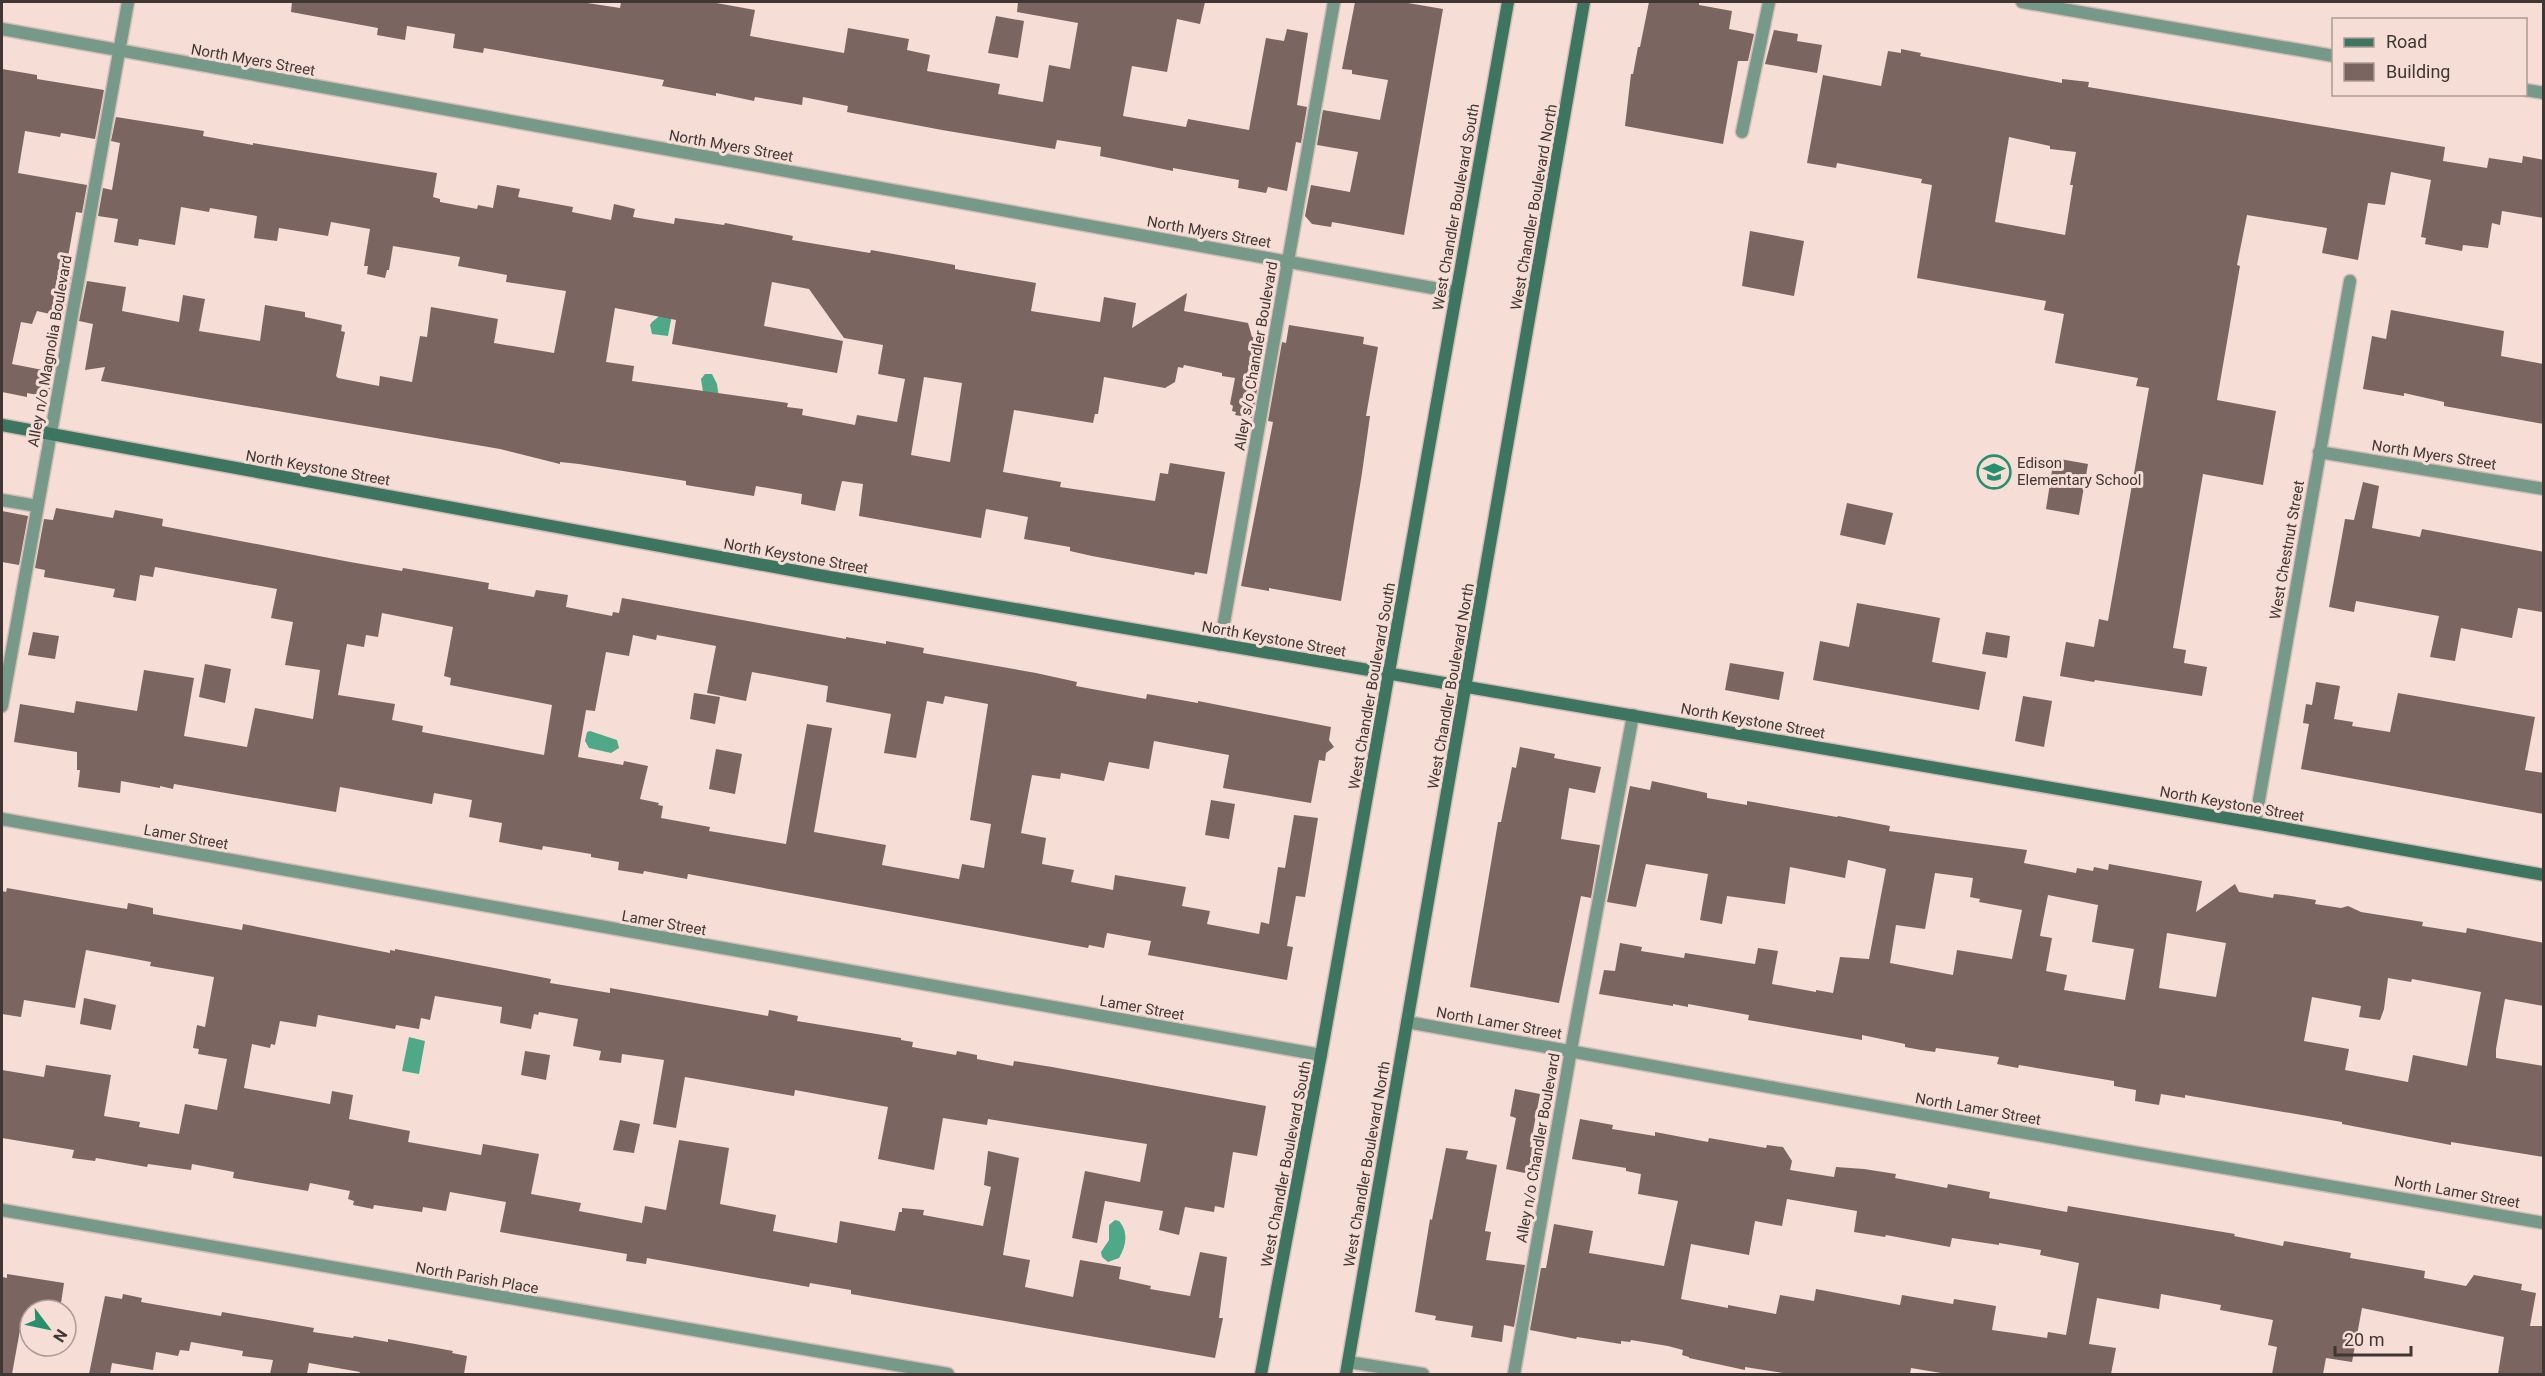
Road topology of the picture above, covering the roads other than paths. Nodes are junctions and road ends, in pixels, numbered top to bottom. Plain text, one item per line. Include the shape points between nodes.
1 (128, 2) edge
2 (1334, 2) edge
3 (1508, 2) edge
4 (1584, 2) edge
5 (1769, 2) edge
6 (2022, 2) edge
7 (2, 28) edge
8 (119, 51) junction
9 (2332, 56) edge
10 (2527, 90) edge
11 (2544, 93) edge
12 (1742, 132) dead end
13 (1288, 261) junction
14 (2350, 281) dead end
15 (1455, 292) junction
16 (2, 425) edge
17 (51, 434) junction
18 (2319, 452) junction
19 (2544, 489) edge
20 (2, 500) edge
21 (37, 506) junction
22 (1220, 645) junction
23 (1390, 674) junction
24 (1465, 687) junction
25 (2, 706) edge
26 (1634, 715) junction
27 (2, 819) edge
28 (2254, 823) junction
29 (2544, 875) edge
30 (1407, 1022) junction
31 (1571, 1050) junction
32 (1322, 1056) junction
33 (2, 1210) edge
34 (2544, 1223) edge
35 (1347, 1368) edge
36 (948, 1374) edge
37 (1261, 1374) edge
38 (1423, 1374) edge
39 (1514, 1374) edge

1 - 8 street, Alley n/o Magnolia Boulevard
2 - 13 street, Alley s/o Chandler Boulevard
3 - 15 main road, West Chandler Boulevard South
4 - 24 main road, West Chandler Boulevard North
5 - 12 street
6 - 9 street
7 - 8 street, North Myers Street
8 - 13 street, North Myers Street
8 - 17 street, Alley n/o Magnolia Boulevard
10 - 11 street
13 - 15 street, North Myers Street
13 - 22 street, Alley s/o Chandler Boulevard
14 - 18 street, West Chestnut Street
15 - 23 main road, West Chandler Boulevard South
16 - 17 main road, North Keystone Street
17 - 21 street, Alley n/o Magnolia Boulevard
17 - 22 main road, North Keystone Street
18 - 19 street, North Myers Street
18 - 28 street, West Chestnut Street
20 - 21 street
21 - 25 street, Alley n/o Magnolia Boulevard
22 - 23 main road, North Keystone Street
23 - 24 main road, North Keystone Street
23 - 32 main road, West Chandler Boulevard South
24 - 26 main road, North Keystone Street
24 - 30 main road, West Chandler Boulevard North
26 - 28 main road, North Keystone Street
26 - 31 street, Alley n/o Chandler Boulevard
27 - 32 street, Lamer Street
28 - 29 main road, North Keystone Street
30 - 31 street, North Lamer Street
30 - 35 main road, West Chandler Boulevard North
31 - 34 street, North Lamer Street
31 - 39 street, Alley n/o Chandler Boulevard
32 - 37 main road, West Chandler Boulevard South
33 - 36 street, North Parish Place
35 - 38 street

